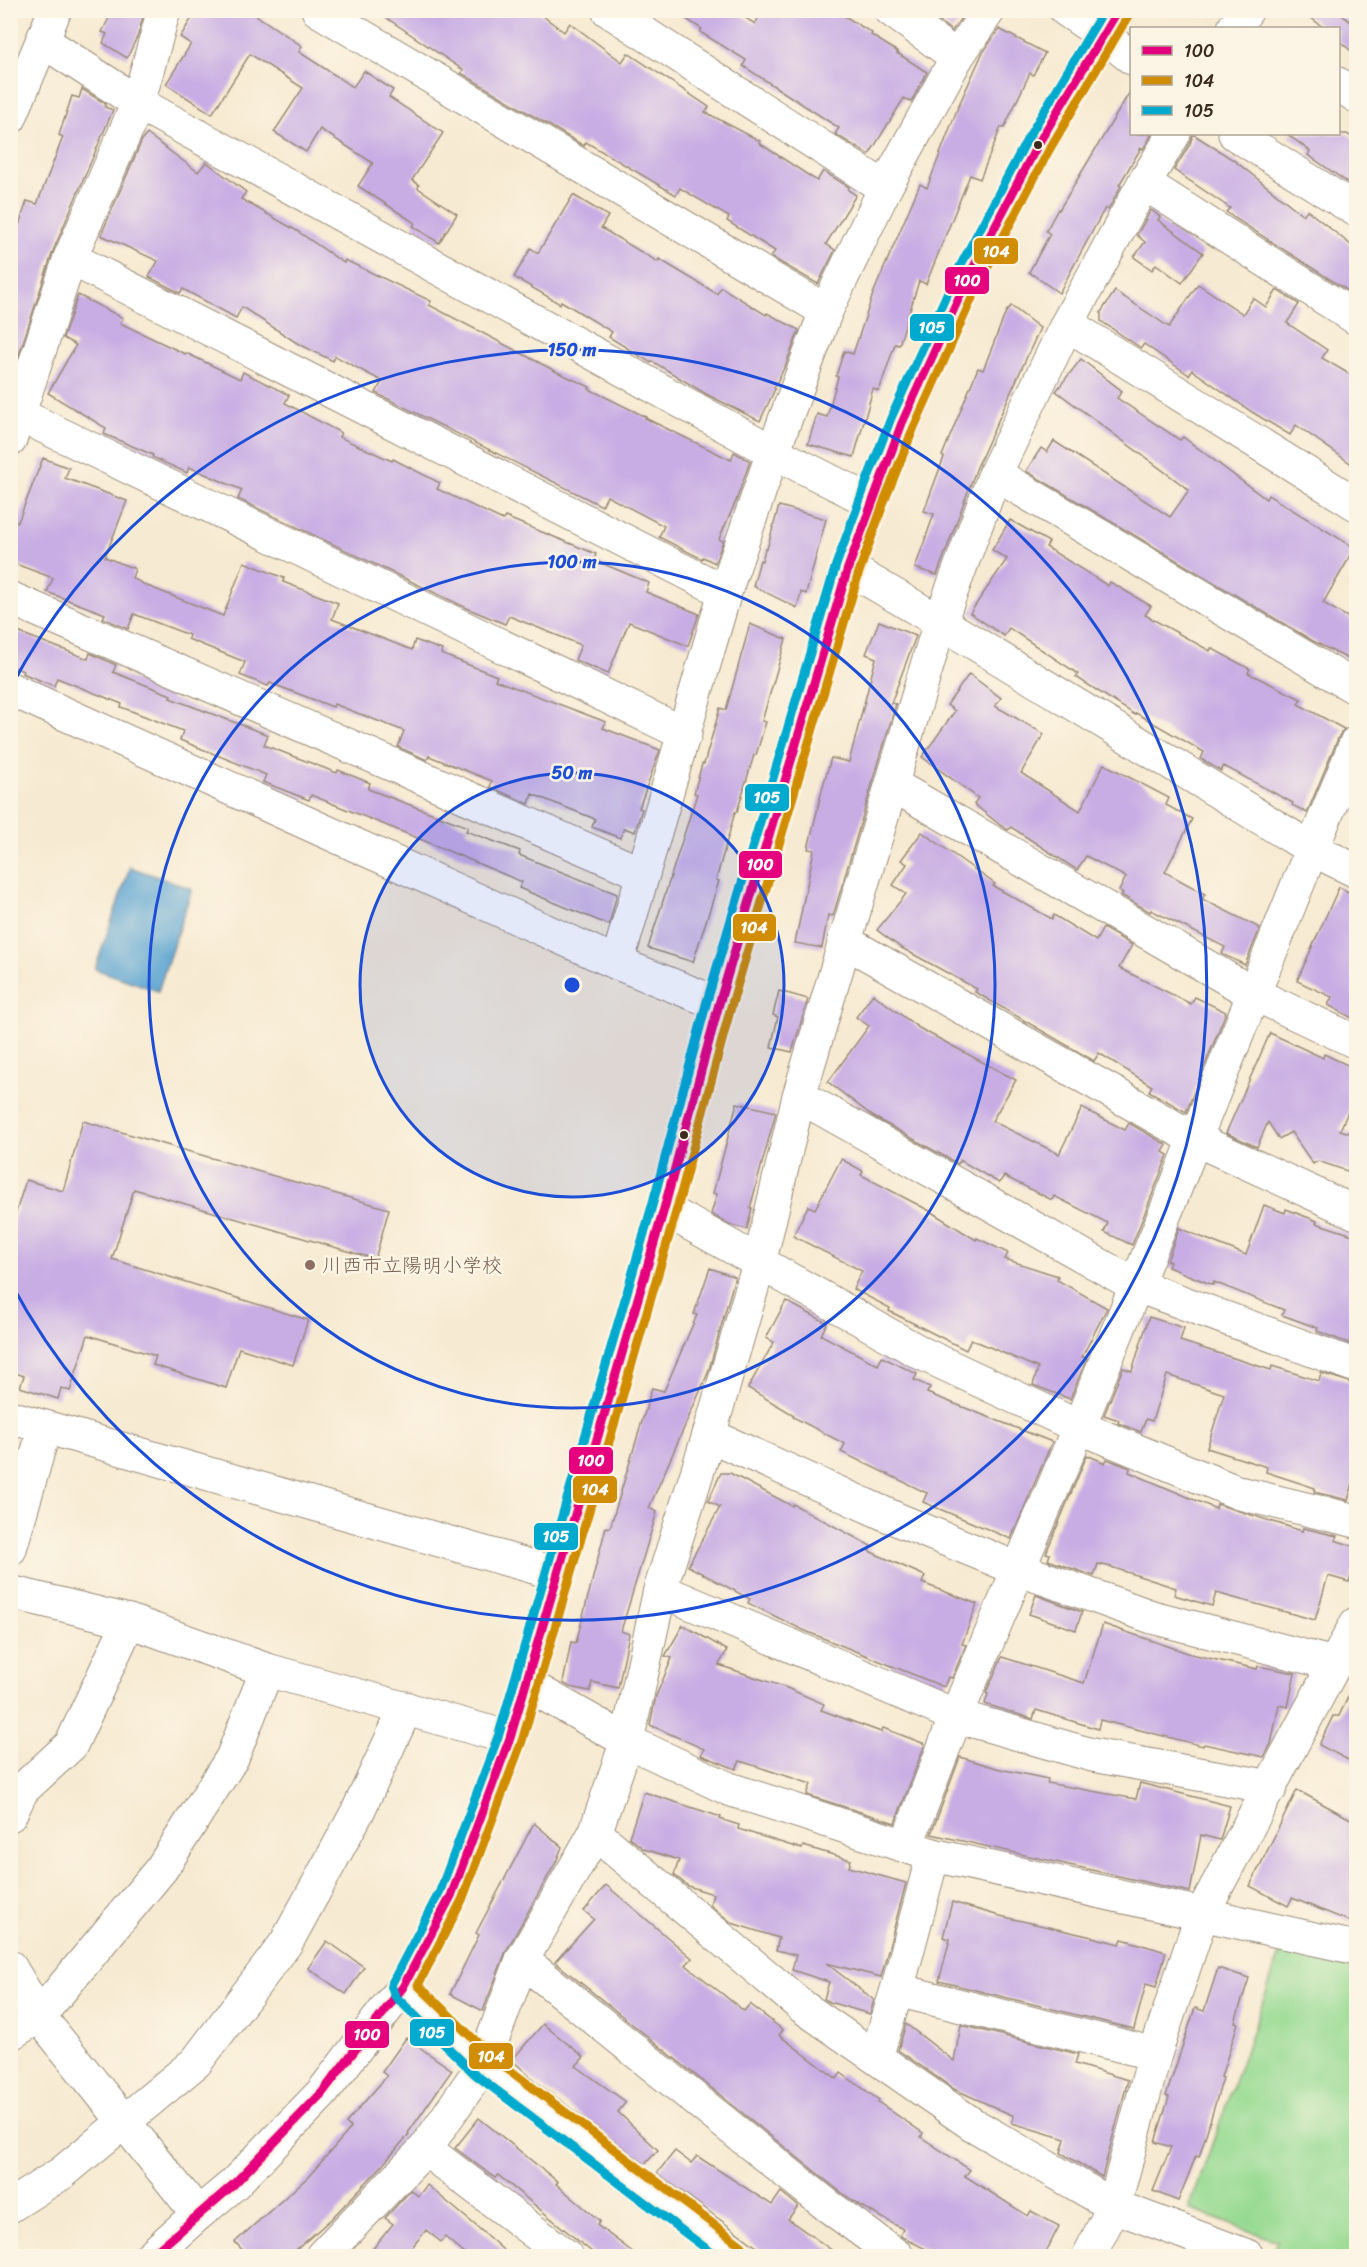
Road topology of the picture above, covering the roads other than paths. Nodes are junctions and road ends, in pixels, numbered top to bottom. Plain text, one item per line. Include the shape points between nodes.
1 (56, 10) edge
2 (164, 10) edge
3 (318, 10) edge
4 (608, 10) edge
5 (891, 10) edge
6 (989, 10) edge
7 (1066, 10) edge
8 (1110, 22) edge
9 (43, 41) junction
10 (1130, 56) edge
11 (957, 57) junction
12 (1340, 85) edge
13 (1356, 96) edge
14 (138, 103) junction
15 (10, 118) edge
16 (1173, 135) edge
17 (1237, 135) edge
18 (1144, 183) junction
19 (885, 188) junction
20 (1356, 210) edge
21 (70, 258) junction
22 (826, 311) junction
23 (1356, 318) edge
24 (1067, 324) junction
25 (15, 427) edge
26 (773, 452) junction
27 (994, 474) junction
28 (870, 501) junction
29 (1356, 504) edge
30 (848, 568) junction
31 (726, 592) junction
32 (10, 598) edge
33 (940, 622) junction
34 (1356, 688) edge
35 (10, 689) edge
36 (685, 734) junction
37 (1356, 743) edge
38 (893, 785) junction
39 (1312, 849) junction
40 (1356, 871) edge
41 (643, 874) junction
42 (844, 941) junction
43 (617, 963) junction
44 (1254, 994) junction
45 (719, 1004) junction
46 (1356, 1042) edge
47 (799, 1096) junction
48 (1195, 1139) junction
49 (663, 1209) junction
50 (1356, 1213) edge
51 (759, 1264) junction
52 (1135, 1285) junction
53 (1356, 1366) edge
54 (10, 1417) edge
55 (45, 1427) junction
56 (1079, 1427) junction
57 (709, 1435) junction
58 (1356, 1521) edge
59 (10, 1549) edge
60 (1018, 1569) junction
61 (558, 1574) junction
62 (660, 1590) junction
63 (10, 1592) edge
64 (129, 1621) junction
65 (1356, 1624) edge
66 (1334, 1664) junction
67 (267, 1670) junction
68 (526, 1684) junction
69 (406, 1708) junction
70 (956, 1716) junction
71 (510, 1737) junction
72 (627, 1741) junction
73 (1271, 1787) junction
74 (10, 1815) edge
75 (595, 1833) junction
76 (919, 1851) junction
77 (1203, 1914) junction
78 (1356, 1948) edge
79 (522, 1960) junction
80 (10, 1967) edge
81 (403, 1987) junction
82 (897, 1990) junction
83 (39, 2016) junction
84 (10, 2034) edge
85 (1155, 2054) junction
86 (876, 2057) junction
87 (483, 2066) junction
88 (124, 2122) junction
89 (425, 2149) junction
90 (10, 2206) edge
91 (1114, 2206) junction
92 (198, 2214) junction
93 (331, 2254) edge
94 (151, 2256) edge
95 (566, 2256) edge
96 (735, 2256) edge
97 (897, 2256) edge
98 (1089, 2256) edge
99 (1247, 2256) edge

1 - 9 street
2 - 14 street
3 - 22 street
4 - 19 street
5 - 11 street
6 - 11 street
7 - 8 street
8 - 10 street
8 - 28 street via 1037,144 968,278 916,388
9 - 14 street
9 - 15 street
11 - 19 street
12 - 13 street
14 - 21 street
14 - 26 street
16 - 18 street
17 - 20 street
18 - 23 street
18 - 24 street
19 - 22 street
21 - 25 street
21 - 31 street
22 - 26 street
24 - 27 street
24 - 29 street
25 - 36 street
26 - 28 street
26 - 31 street
27 - 33 street
27 - 34 street
28 - 30 street
30 - 33 street
30 - 45 street
31 - 36 street
32 - 41 street
33 - 38 street
33 - 39 street
35 - 43 street
36 - 41 street
37 - 39 street
38 - 42 street
38 - 44 street
39 - 40 street
39 - 44 street
41 - 43 street
42 - 47 street
42 - 48 street
43 - 45 street
44 - 46 street
44 - 48 street
45 - 49 street
47 - 51 street
47 - 52 street
48 - 50 street
48 - 52 street
49 - 51 street
49 - 61 street
51 - 56 street via 921,1353
51 - 57 street
52 - 53 street
52 - 56 street
54 - 55 street
55 - 59 street
55 - 61 street
56 - 58 street via 1239,1493
56 - 60 street
57 - 60 street
57 - 62 street
60 - 66 street via 1152,1617
60 - 70 street
61 - 68 street
62 - 70 street
62 - 72 street
63 - 64 street
64 - 67 street
64 - 74 street via 71,1745 22,1790
65 - 66 street
66 - 73 street
67 - 69 street
67 - 83 street via 232,1758 162,1868
68 - 71 street
68 - 72 street
69 - 71 street
69 - 88 street via 358,1811 286,1943 196,2062
70 - 73 street via 1092,1755
70 - 76 street
71 - 81 street via 451,1896
72 - 75 street
72 - 76 street via 729,1789
73 - 77 street
75 - 79 street
75 - 86 street via 803,2007
76 - 77 street
76 - 82 street
77 - 78 street
77 - 85 street
79 - 87 street
79 - 97 street via 827,2205
80 - 83 street
81 - 87 street
81 - 92 street via 322,2093 234,2185
82 - 85 street
82 - 86 street
83 - 84 street
83 - 88 street
85 - 91 street
86 - 91 street via 972,2124
87 - 89 street
87 - 96 street
88 - 90 street via 62,2173
88 - 92 street
89 - 93 street
89 - 95 street
91 - 98 street
91 - 99 street
92 - 94 street

